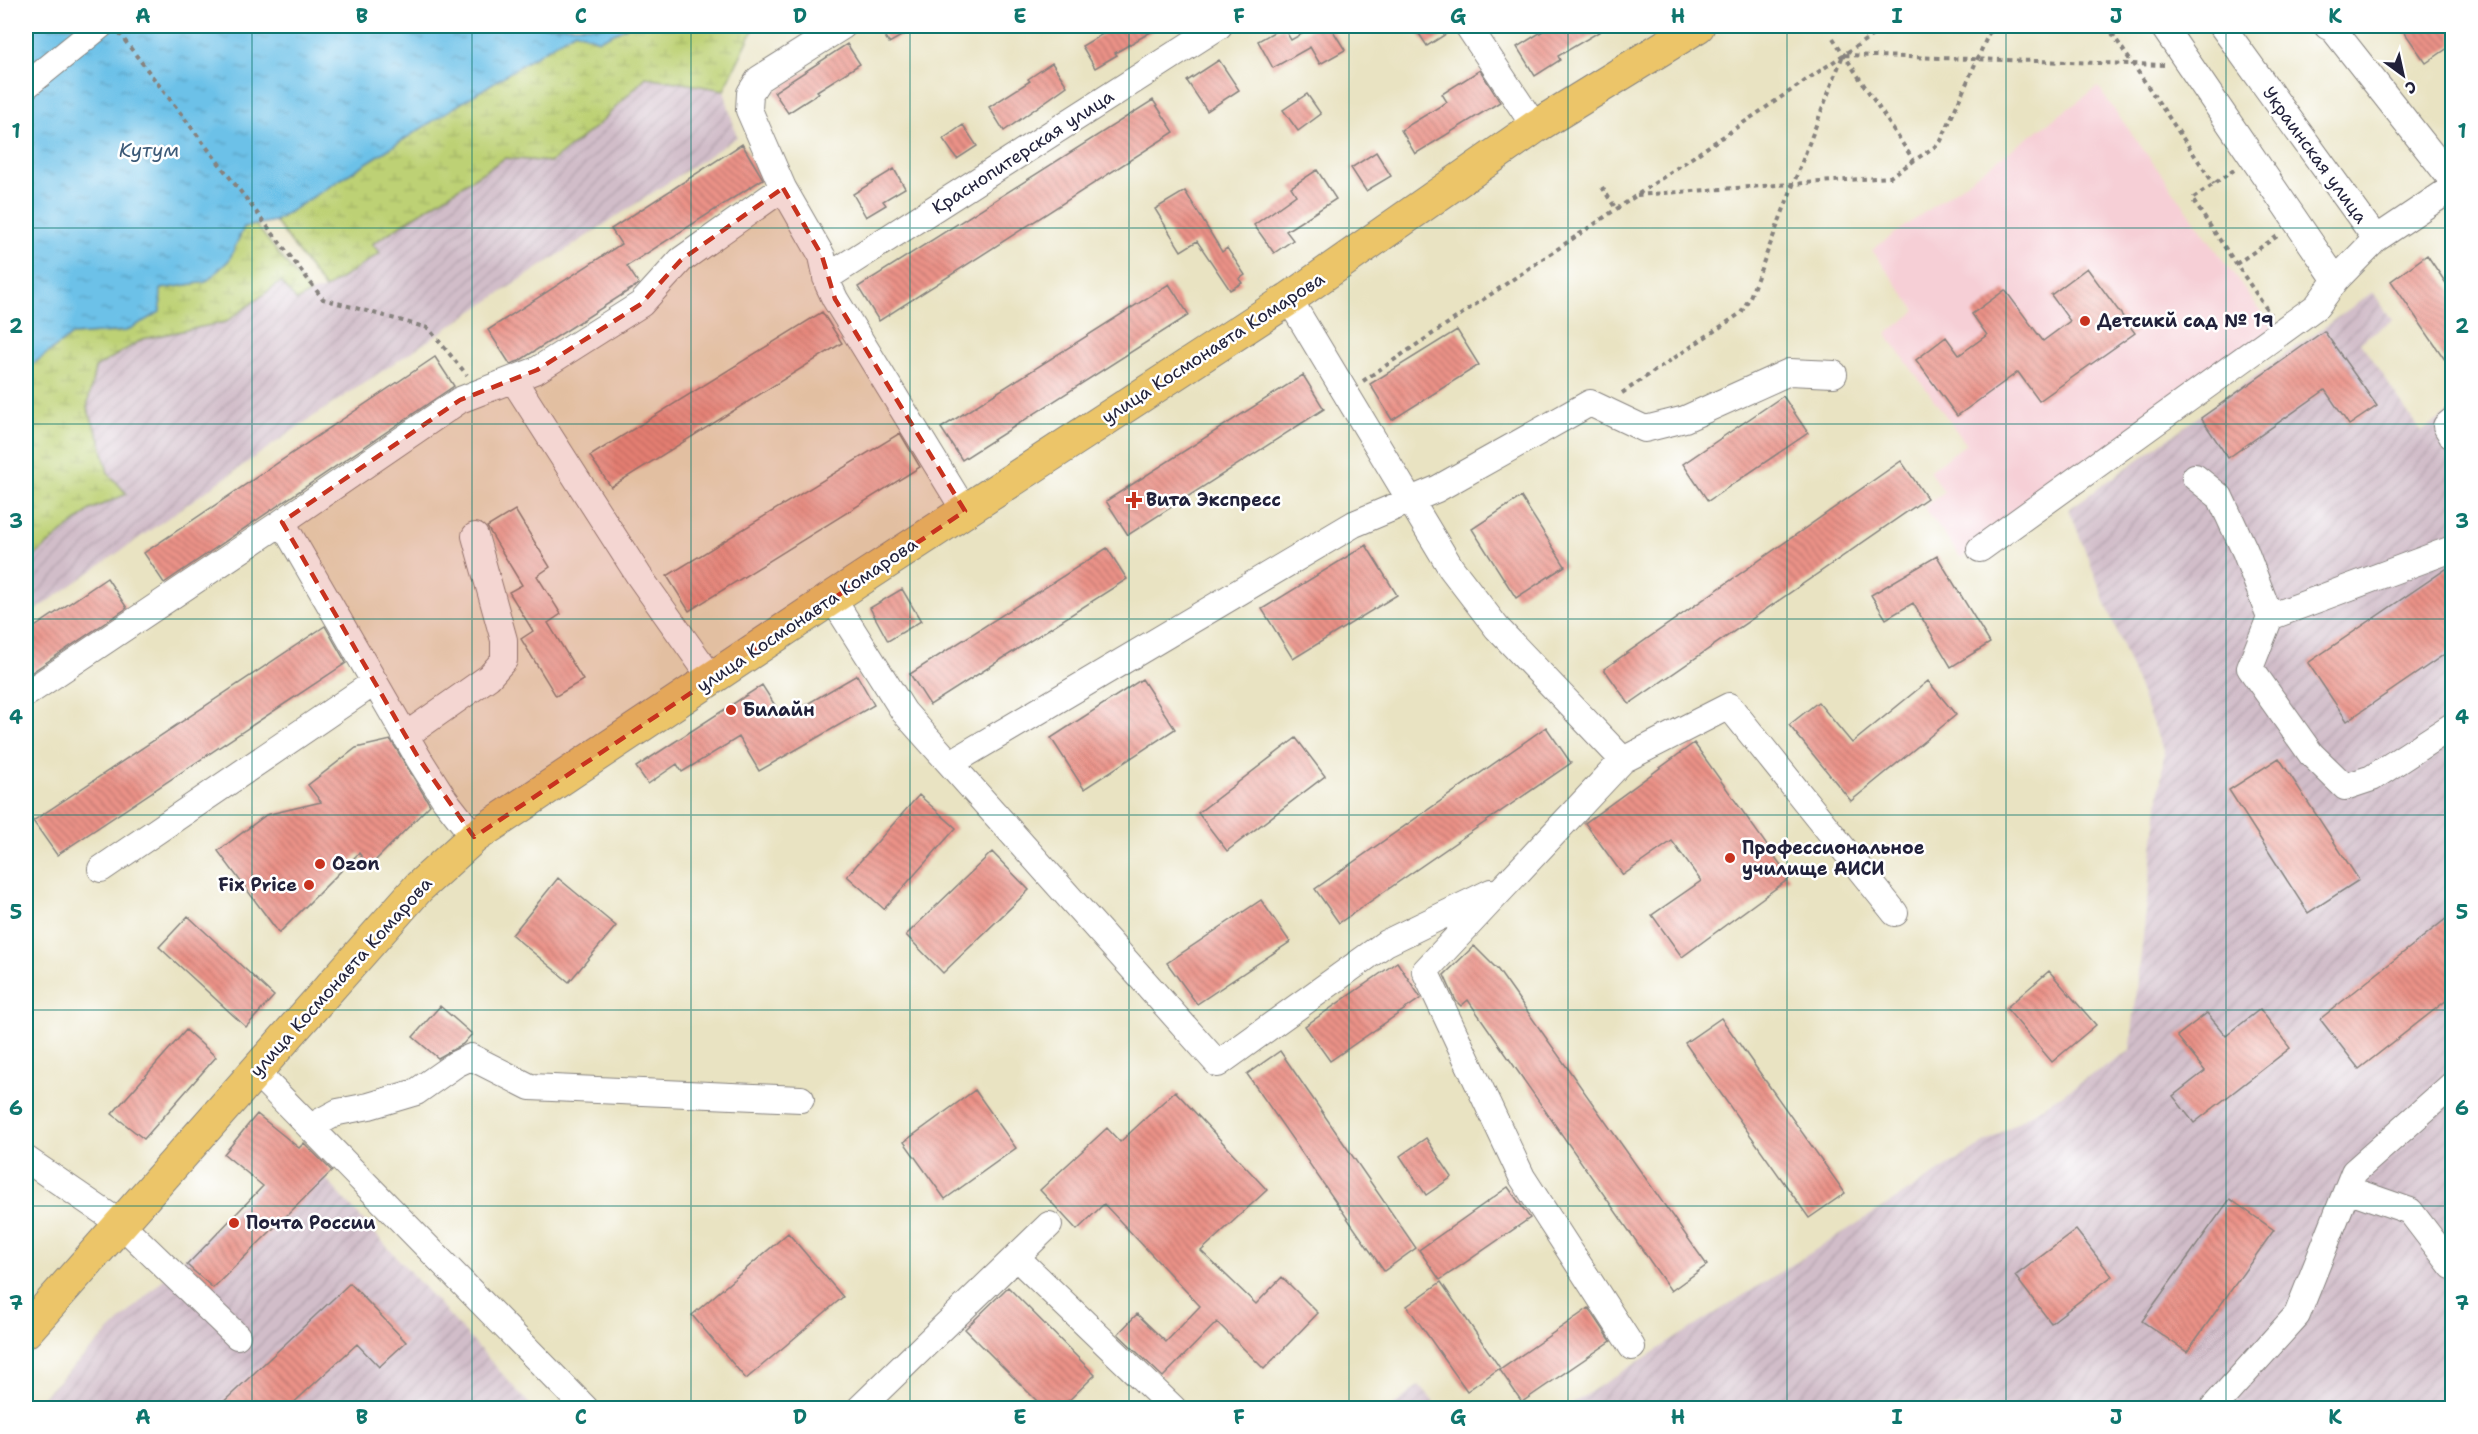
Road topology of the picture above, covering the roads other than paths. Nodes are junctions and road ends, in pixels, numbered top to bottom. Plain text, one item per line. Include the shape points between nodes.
1 (100, 26) edge
2 (843, 26) edge
3 (1219, 26) edge
4 (1468, 26) edge
5 (1698, 26) edge
6 (2163, 26) edge
7 (2222, 26) edge
8 (2327, 26) edge
9 (26, 86) edge
10 (1535, 127) junction
11 (2452, 180) edge
12 (783, 188) junction
13 (2452, 188) edge
14 (2376, 239) junction
15 (826, 278) junction
16 (2336, 280) junction
17 (1289, 299) junction
18 (1834, 374) dead end
19 (514, 381) junction
20 (2452, 421) edge
21 (2452, 436) edge
22 (2195, 477) dead end
23 (1410, 500) junction
24 (965, 511) junction
25 (282, 522) junction
26 (475, 536) dead end
27 (1980, 549) dead end
28 (2452, 549) edge
29 (832, 598) junction
30 (2270, 617) junction
31 (712, 679) junction
32 (375, 682) junction
33 (26, 694) edge
34 (2452, 726) edge
35 (405, 736) junction
36 (1623, 760) junction
37 (951, 763) junction
38 (474, 837) junction
39 (101, 868) dead end
40 (1507, 884) junction
41 (1895, 912) dead end
42 (256, 1072) junction
43 (2452, 1085) edge
44 (801, 1100) dead end
45 (310, 1127) junction
46 (26, 1159) edge
47 (2347, 1189) junction
48 (121, 1224) junction
49 (1049, 1225) dead end
50 (1016, 1257) junction
51 (2452, 1266) edge
52 (26, 1331) edge
53 (237, 1336) dead end
54 (1632, 1347) dead end
55 (585, 1408) edge
56 (860, 1408) edge
57 (1173, 1408) edge
58 (2213, 1408) edge

1 - 9 street
2 - 12 street via 759,80 750,93 749,110
3 - 15 street, Краснопитерская улица
4 - 10 street
5 - 10 main road, улица Космонавта Комарова
6 - 16 street
7 - 14 street, Украинская улица
8 - 11 street
10 - 17 main road, улица Космонавта Комарова
12 - 15 street via 822,256
12 - 19 street via 681,260 641,304
13 - 14 street, Украинская улица
14 - 16 street
15 - 24 street via 835,299
16 - 27 street via 2317,306
17 - 23 street
17 - 24 main road, улица Космонавта Комарова
18 - 23 street via 1789,372 1685,419 1645,429 1590,403
19 - 25 street via 460,400
19 - 31 street via 639,576
20 - 21 street via 2446,426
22 - 30 street via 2220,496
23 - 36 street via 1451,568 1497,628
23 - 37 street via 1354,524
24 - 29 main road, улица Космонавта Комарова
25 - 32 street
25 - 33 street
26 - 35 street via 504,640 504,660 489,677
28 - 30 street
29 - 31 main road, улица Космонавта Комарова
29 - 37 street via 904,712
30 - 34 street via 2250,668 2312,753 2345,787 2372,778
31 - 38 main road, улица Космонавта Комарова
32 - 35 street
32 - 39 street
35 - 38 street via 445,800
36 - 40 street
36 - 41 street via 1729,706
37 - 40 street via 1218,1064 1386,944
38 - 42 main road, улица Космонавта Комарова via 419,887
40 - 54 street via 1425,971 1522,1177
42 - 45 street
42 - 48 main road, улица Космонавта Комарова
43 - 47 street via 2354,1172
44 - 45 street via 530,1087 471,1057 416,1092 338,1112
45 - 55 street
46 - 48 street
47 - 51 street via 2410,1211
47 - 58 street via 2297,1315
48 - 52 main road, улица Космонавта Комарова
48 - 53 street
49 - 50 street
50 - 56 street
50 - 57 street

